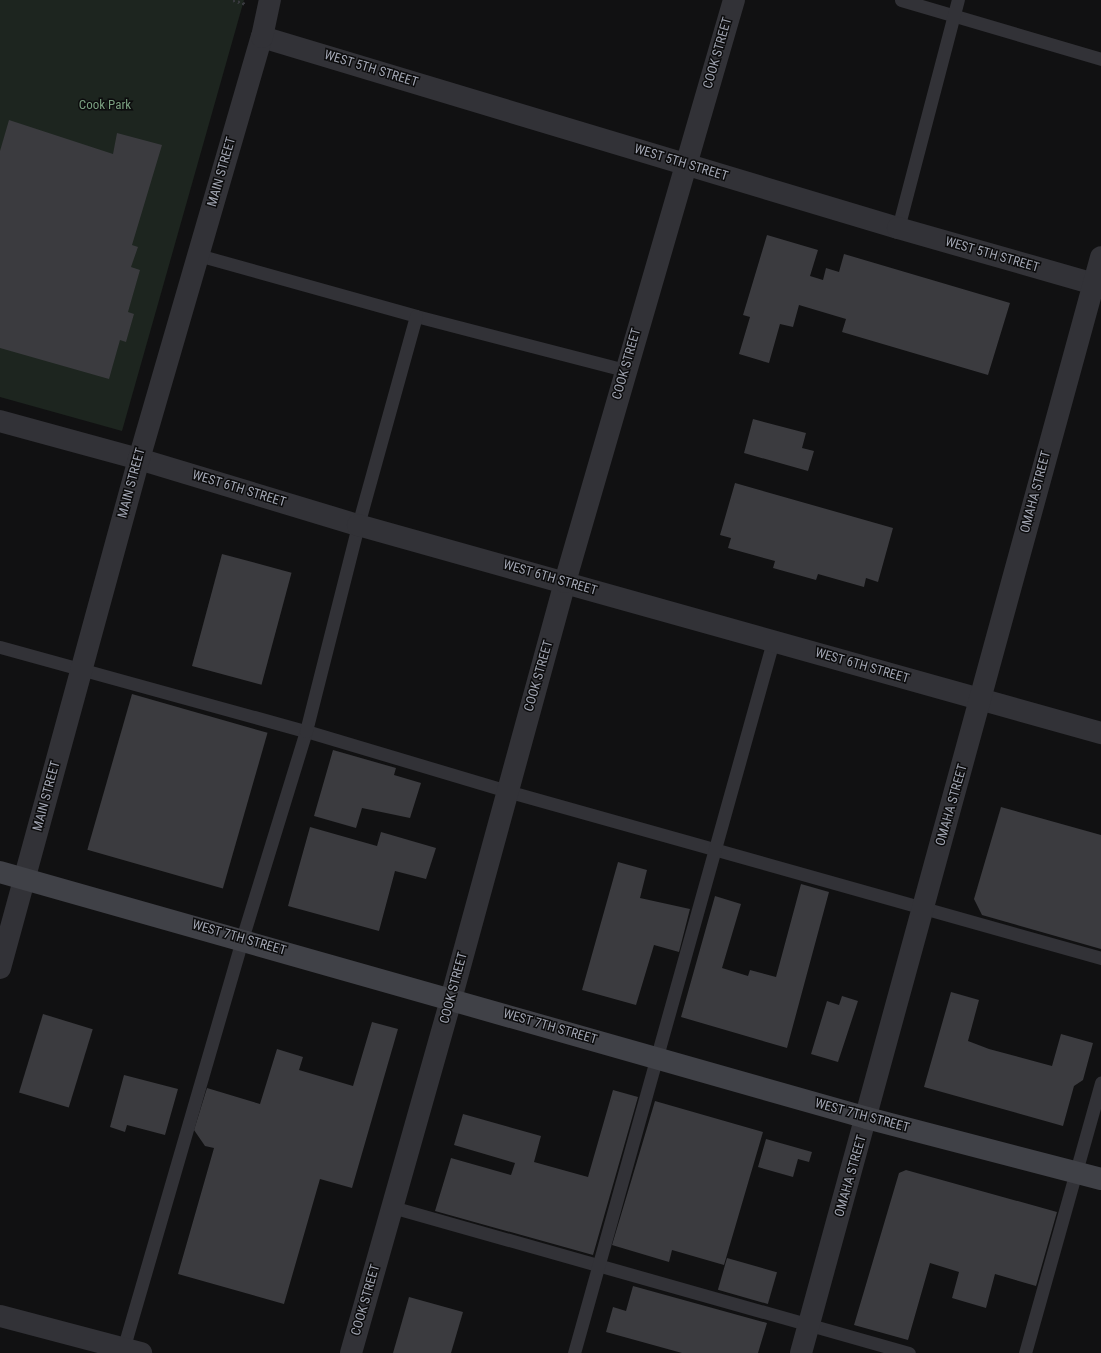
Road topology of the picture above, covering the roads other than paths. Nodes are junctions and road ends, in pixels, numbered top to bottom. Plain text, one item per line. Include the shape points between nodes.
1 (270, 0) edge
2 (734, 0) edge
3 (901, 0) edge
4 (958, 0) edge
5 (954, 14) junction
6 (262, 37) junction
7 (1101, 59) edge
8 (685, 164) junction
9 (898, 228) junction
10 (198, 255) junction
11 (1101, 257) edge
12 (1096, 285) edge
13 (416, 316) junction
14 (625, 370) junction
15 (0, 421) edge
16 (139, 459) junction
17 (358, 525) junction
18 (565, 582) junction
19 (773, 641) junction
20 (0, 647) edge
21 (81, 670) junction
22 (981, 700) junction
23 (306, 731) junction
24 (1101, 733) edge
25 (507, 791) junction
26 (713, 847) junction
27 (0, 872) edge
28 (25, 879) junction
29 (924, 907) junction
30 (242, 939) junction
31 (1101, 958) edge
32 (0, 968) edge
33 (451, 999) junction
34 (657, 1058) junction
35 (1101, 1082) edge
36 (867, 1118) junction
37 (1075, 1173) junction
38 (1101, 1180) edge
39 (392, 1207) junction
40 (599, 1267) junction
41 (0, 1316) edge
42 (809, 1324) junction
43 (129, 1351) edge
44 (351, 1353) edge
45 (574, 1353) edge
46 (801, 1353) edge
47 (909, 1353) edge
48 (1025, 1353) edge

1 - 6 street, MAIN STREET
2 - 8 street, COOK STREET
3 - 5 lane
4 - 5 lane
5 - 7 lane
5 - 9 lane
6 - 8 street, WEST 5TH STREET
6 - 10 street, MAIN STREET
8 - 9 street, WEST 5TH STREET
8 - 14 street, COOK STREET
9 - 12 street, WEST 5TH STREET
10 - 13 lane
10 - 16 street, MAIN STREET
11 - 12 street, OMAHA STREET
12 - 22 street, OMAHA STREET
13 - 14 lane
13 - 17 lane
14 - 18 street, COOK STREET
15 - 16 street, WEST 6TH STREET
16 - 17 street, WEST 6TH STREET
16 - 21 street, MAIN STREET
17 - 18 street, WEST 6TH STREET
17 - 23 lane
18 - 19 street, WEST 6TH STREET
18 - 25 street, COOK STREET
19 - 22 street, WEST 6TH STREET
19 - 26 lane
20 - 21 lane
21 - 23 lane
21 - 28 street, MAIN STREET
22 - 24 street, WEST 6TH STREET
22 - 29 street, OMAHA STREET
23 - 25 lane
23 - 30 lane
25 - 26 lane
25 - 33 street, COOK STREET
26 - 29 lane
26 - 34 lane
27 - 28 main road, WEST 7TH STREET
28 - 30 main road, WEST 7TH STREET
28 - 32 street, MAIN STREET
29 - 31 lane
29 - 36 street, OMAHA STREET
30 - 33 main road, WEST 7TH STREET
30 - 43 lane
33 - 34 main road, WEST 7TH STREET
33 - 39 street, COOK STREET
34 - 36 main road, WEST 7TH STREET
34 - 40 lane
35 - 37 lane
36 - 37 main road, WEST 7TH STREET
36 - 42 street, OMAHA STREET
37 - 38 main road, WEST 7TH STREET
37 - 48 lane
39 - 40 lane
39 - 44 street, COOK STREET
40 - 42 lane
40 - 45 lane
41 - 43 street
42 - 46 street, OMAHA STREET
42 - 47 lane

